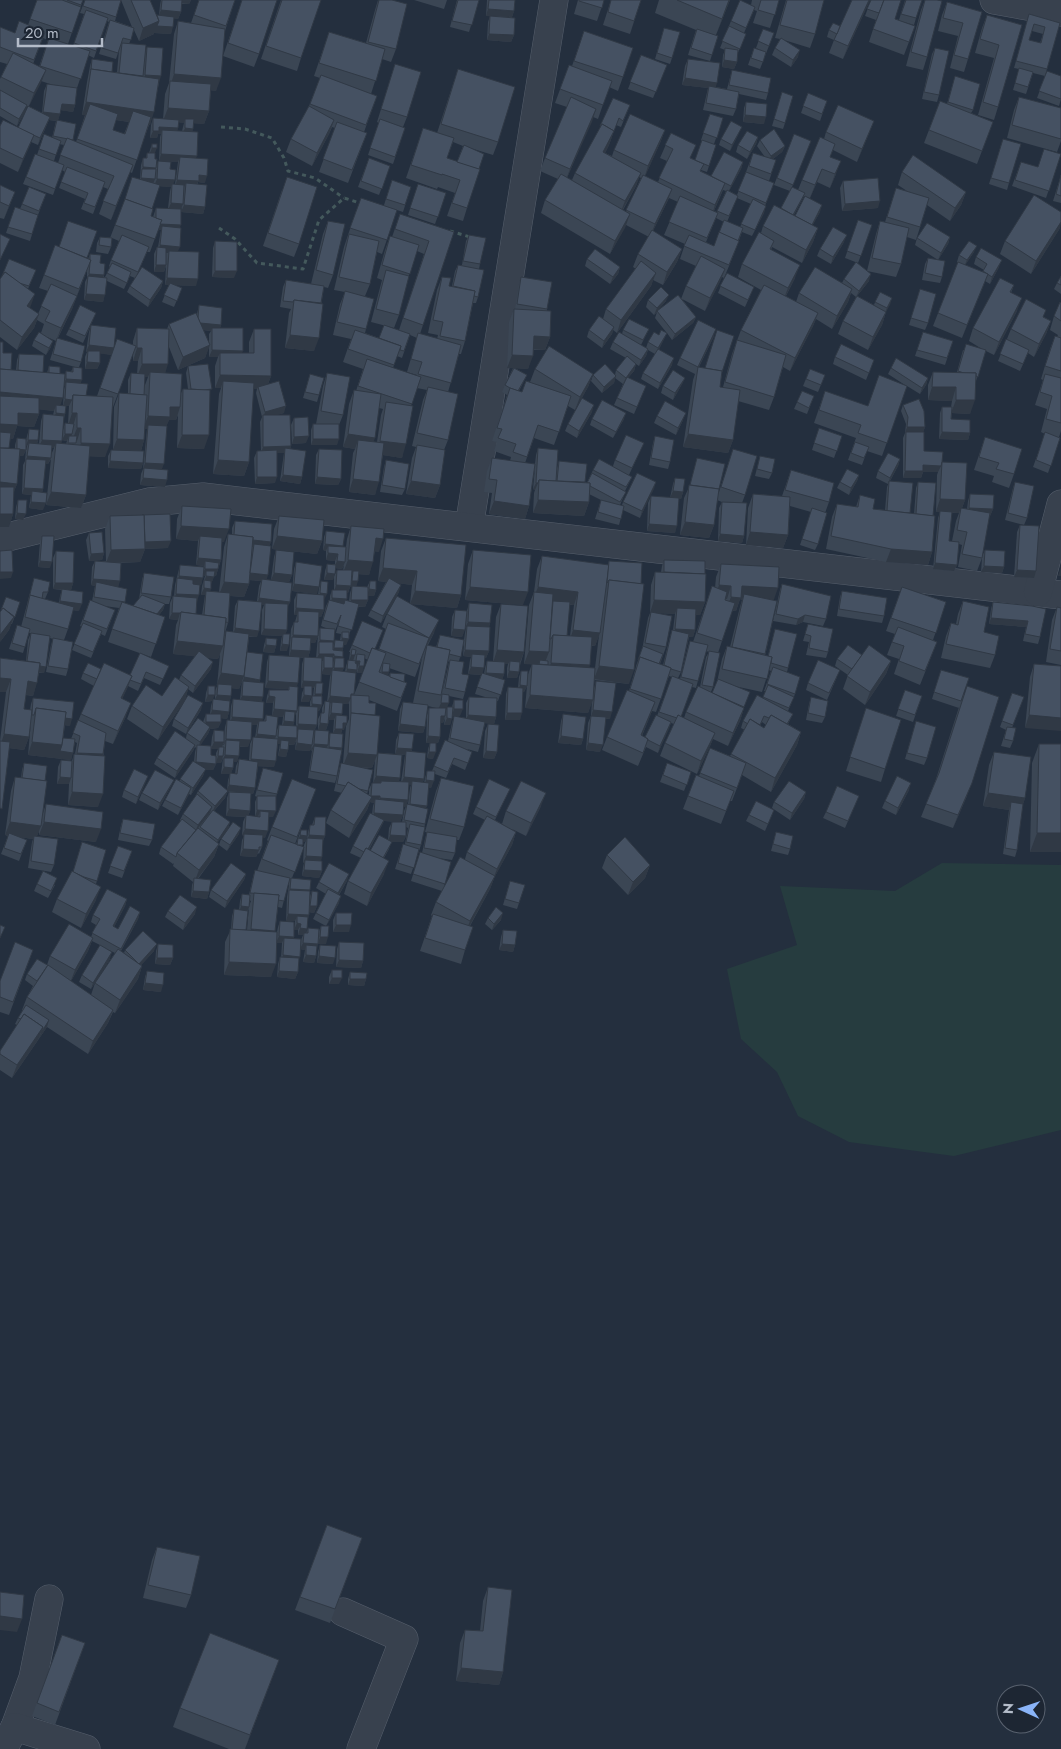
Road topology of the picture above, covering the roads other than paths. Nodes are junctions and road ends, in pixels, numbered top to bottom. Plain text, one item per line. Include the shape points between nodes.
1 (554, 0) edge
2 (994, 0) edge
3 (1061, 12) edge
4 (1061, 504) edge
5 (469, 527) junction
6 (0, 539) edge
7 (1049, 593) edge
8 (49, 1600) dead end
9 (343, 1612) dead end
10 (9, 1738) edge
11 (86, 1749) edge
12 (361, 1749) edge

1 - 5 street
2 - 3 street
4 - 7 street
5 - 6 street via 203,498 149,502
5 - 7 street
8 - 10 street via 34,1678
9 - 12 street via 404,1639
10 - 11 street

